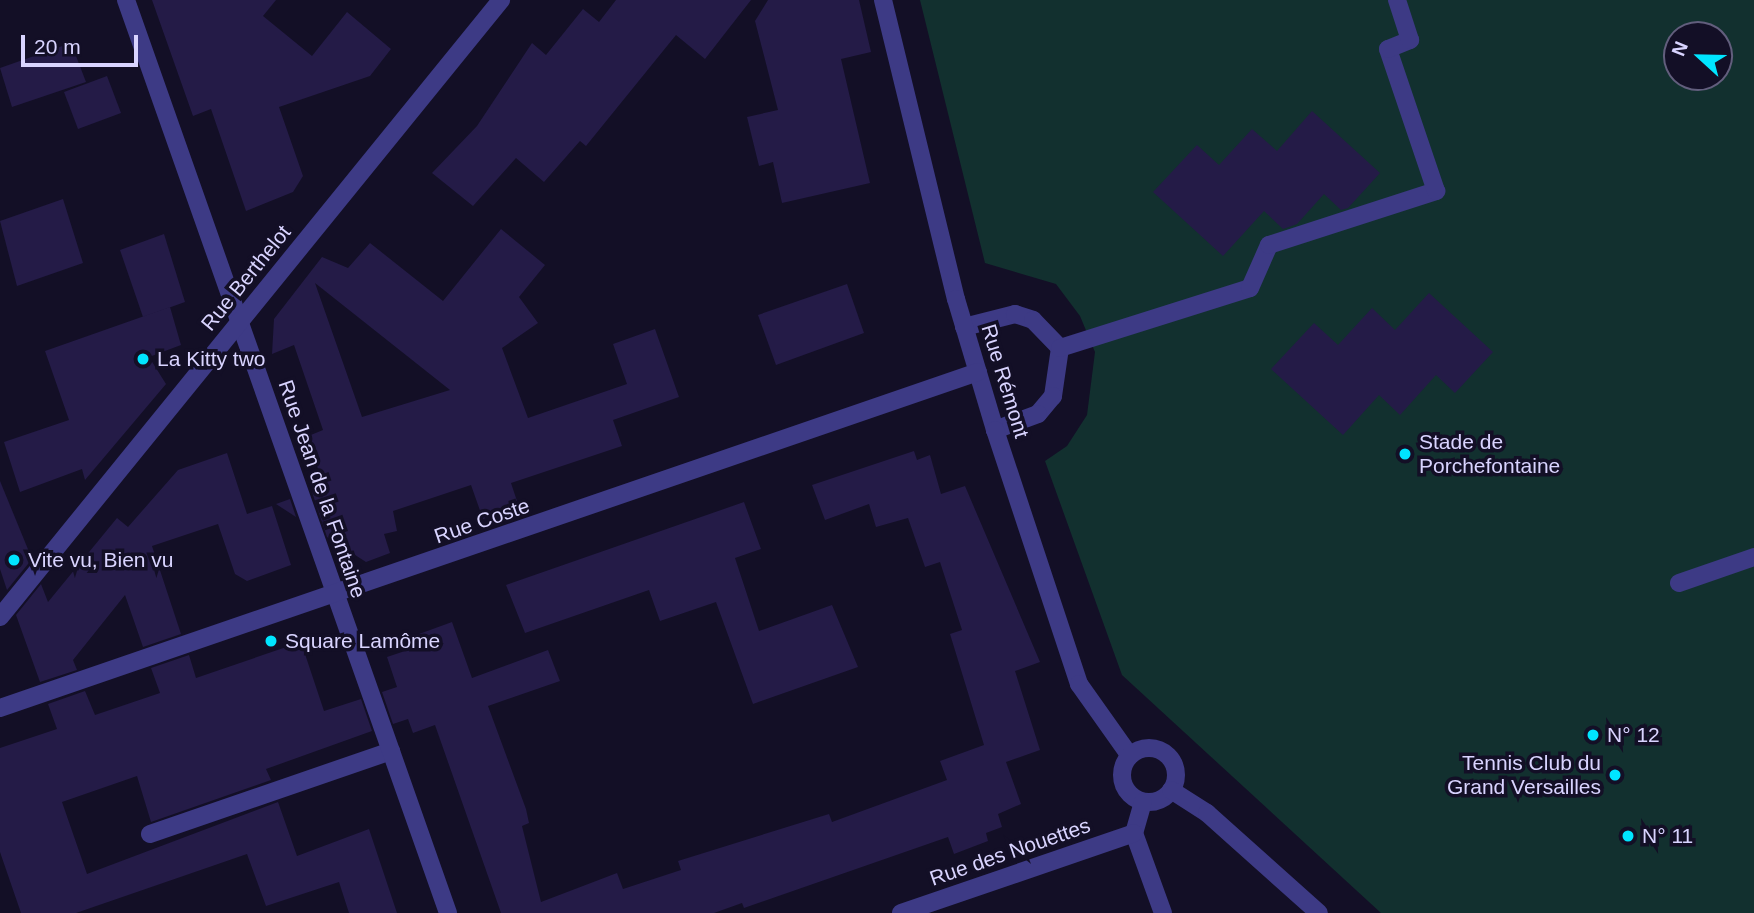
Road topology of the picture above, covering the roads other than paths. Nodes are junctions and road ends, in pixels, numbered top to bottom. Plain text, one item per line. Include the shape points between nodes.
1 (126, 0) edge
2 (501, 0) edge
3 (883, 0) edge
4 (1397, 0) edge
5 (241, 320) junction
6 (964, 327) junction
7 (1060, 348) junction
8 (978, 372) junction
9 (995, 430) junction
10 (1754, 557) edge
11 (1679, 583) dead end
12 (336, 596) junction
13 (0, 617) edge
14 (0, 708) edge
15 (391, 751) junction
16 (1130, 756) junction
17 (1171, 790) junction
18 (1143, 802) junction
19 (1134, 833) junction
20 (150, 834) dead end
21 (448, 913) edge
22 (901, 913) edge
23 (1163, 913) edge
24 (1319, 913) edge

1 - 5 street, Rue Jean de la Fontaine
2 - 5 street, Rue Berthelot
3 - 6 street, Rue Rémont
4 - 7 street via 1410,40 1388,49 1436,191 1269,245 1250,288
5 - 12 street, Rue Jean de la Fontaine
5 - 13 street, Rue Berthelot
6 - 7 street via 1015,314 1033,320
6 - 8 street, Rue Rémont
7 - 9 street via 1053,396 1038,414
8 - 9 street, Rue Rémont
8 - 12 street, Rue Coste
9 - 16 street, Rue Rémont via 1079,684 1107,732
10 - 11 street
12 - 14 street, Rue Coste
12 - 15 street, Rue Jean de la Fontaine
15 - 20 street
15 - 21 street, Rue Jean de la Fontaine
16 - 17 street via 1149,748 1163,753 1176,773
16 - 18 street via 1122,781
17 - 18 street
17 - 24 street via 1208,813
18 - 19 street
19 - 22 street, Rue des Nouettes
19 - 23 street

